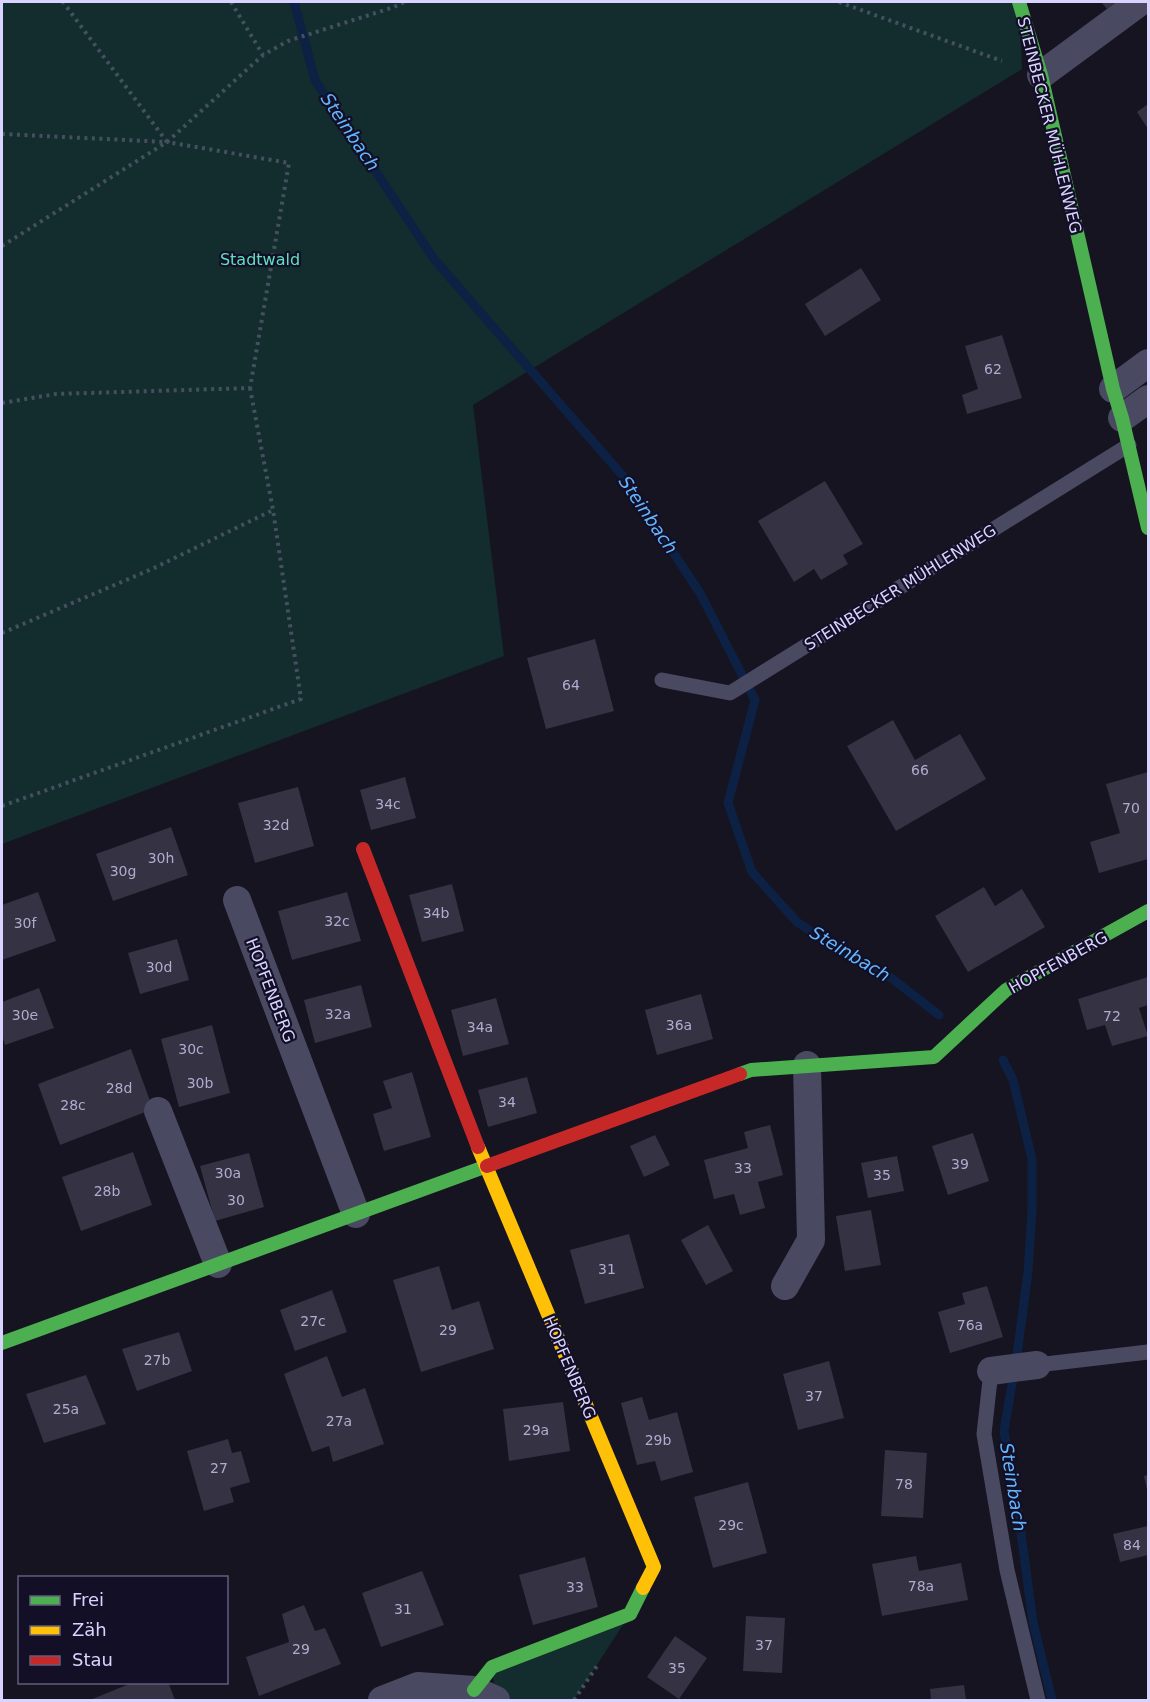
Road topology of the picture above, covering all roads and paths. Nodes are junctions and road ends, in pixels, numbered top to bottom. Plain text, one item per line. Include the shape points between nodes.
1 (63, 2) edge
2 (231, 2) edge
3 (404, 2) edge
4 (839, 2) edge
5 (1019, 2) edge
6 (1140, 2) edge
7 (263, 55) junction
8 (1041, 75) junction
9 (2, 134) edge
10 (167, 142) junction
11 (2, 246) edge
12 (1149, 363) edge
13 (250, 388) junction
14 (1113, 389) junction
15 (1149, 399) edge
16 (2, 403) edge
17 (1126, 431) junction
18 (273, 510) junction
19 (1149, 528) edge
20 (2, 633) edge
21 (662, 680) dead end
22 (2, 806) edge
23 (363, 849) dead end
24 (237, 900) dead end
25 (1149, 911) edge
26 (807, 1065) junction
27 (158, 1111) dead end
28 (486, 1167) junction
29 (356, 1214) junction
30 (218, 1264) junction
31 (785, 1286) dead end
32 (2, 1343) edge
33 (1149, 1352) edge
34 (1037, 1365) joint
35 (990, 1371) joint
36 (485, 1695) edge
37 (382, 1701) edge
38 (1038, 1701) edge

1 - 10 path
2 - 7 path
3 - 7 path via 288,41
4 - 8 path
5 - 8 street, STEINBECKER MÜHLENWEG
6 - 8 street
7 - 10 path
8 - 14 street, STEINBECKER MÜHLENWEG
9 - 10 path
10 - 11 path
10 - 13 path via 289,163
12 - 14 street
13 - 16 path via 56,394
13 - 18 path
14 - 17 street, STEINBECKER MÜHLENWEG
15 - 17 street, STEINBECKER MÜHLENWEG
17 - 19 street, STEINBECKER MÜHLENWEG
17 - 21 lane, STEINBECKER MÜHLENWEG via 730,693
18 - 20 path via 152,569
18 - 22 path via 301,699
23 - 28 street, HOPFENBERG
24 - 29 street, HOPFENBERG
25 - 26 street, HOPFENBERG via 1006,990 934,1057
26 - 28 street, HOPFENBERG via 751,1070
26 - 31 street via 812,1240
27 - 30 street
28 - 29 street, HOPFENBERG
28 - 36 street, HOPFENBERG via 654,1567 630,1614 492,1667
29 - 30 street, HOPFENBERG
30 - 32 street, HOPFENBERG
33 - 34 lane
34 - 35 street
35 - 38 lane via 984,1434 1007,1570
36 - 37 street via 418,1686

